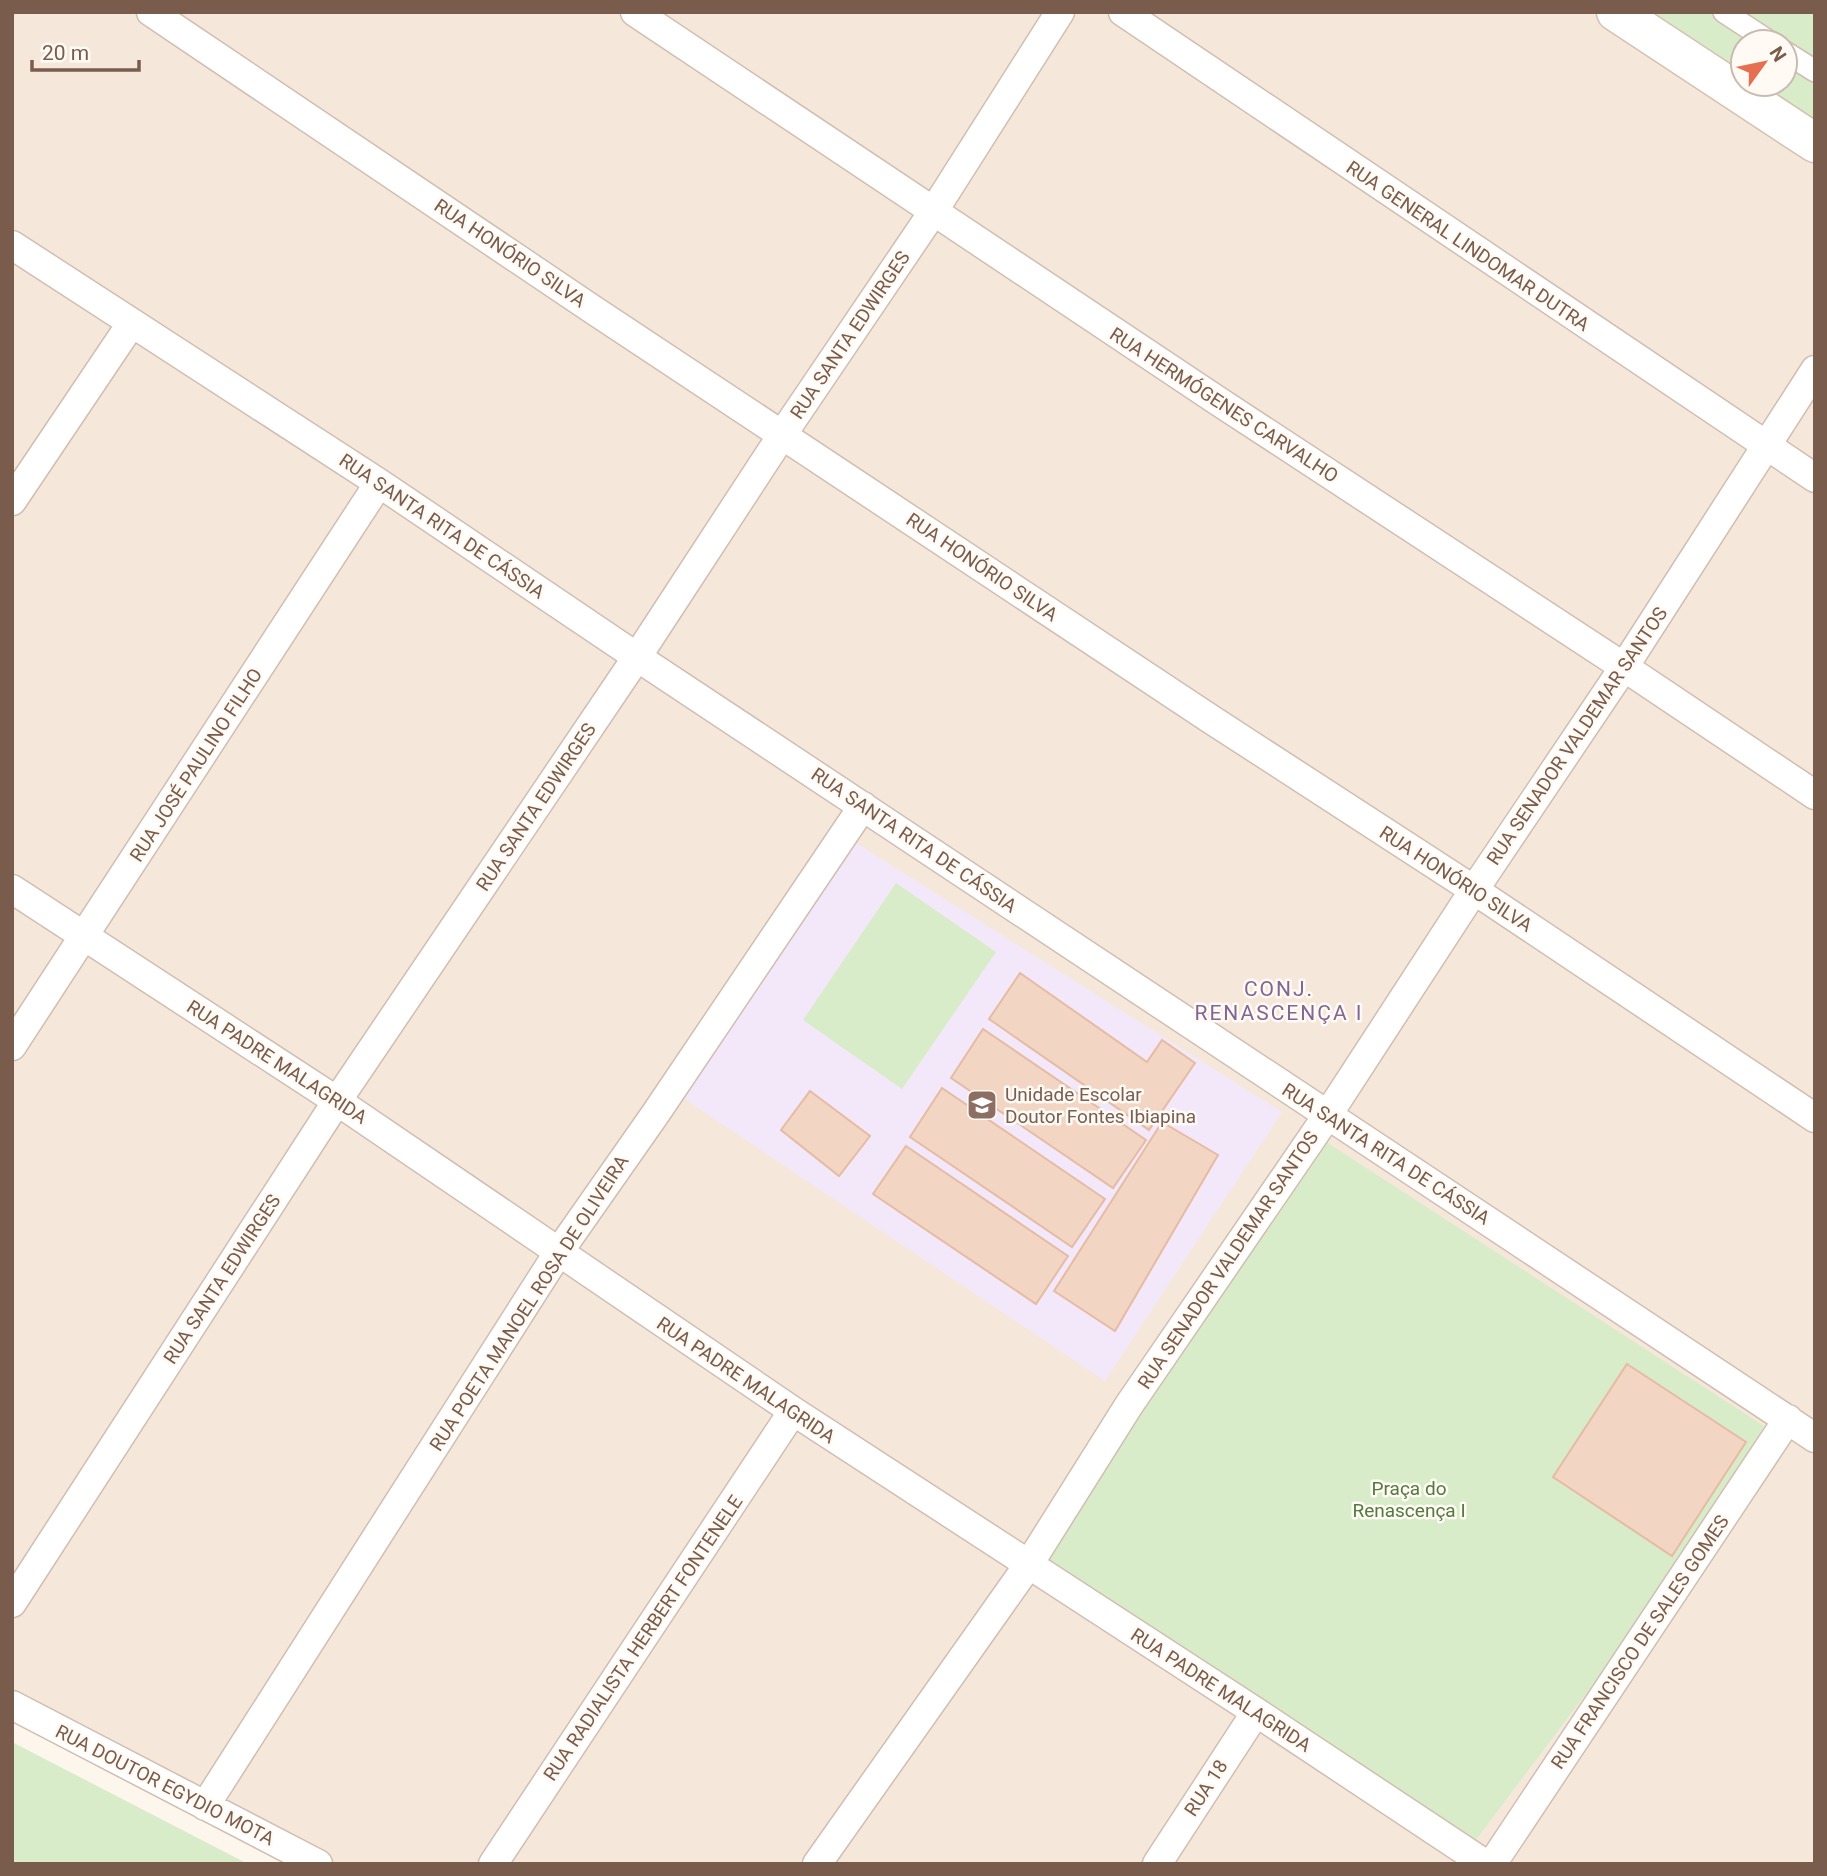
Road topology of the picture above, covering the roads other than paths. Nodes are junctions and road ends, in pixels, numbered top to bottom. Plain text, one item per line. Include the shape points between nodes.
1 (151, 12) edge
2 (635, 12) edge
3 (1060, 12) edge
4 (1123, 12) edge
5 (1616, 12) edge
6 (1724, 12) edge
7 (1749, 28) edge
8 (1799, 61) edge
9 (1815, 71) edge
10 (1815, 143) edge
11 (933, 212) junction
12 (12, 245) edge
13 (131, 324) junction
14 (1815, 370) edge
15 (782, 435) junction
16 (1767, 447) junction
17 (1815, 478) edge
18 (379, 483) junction
19 (12, 501) edge
20 (637, 657) junction
21 (1624, 667) junction
22 (1815, 795) edge
23 (863, 806) junction
24 (12, 889) edge
25 (1474, 890) junction
26 (84, 936) junction
27 (12, 1046) edge
28 (337, 1101) junction
29 (1327, 1116) junction
30 (1815, 1118) edge
31 (558, 1253) junction
32 (793, 1412) junction
33 (1788, 1419) junction
34 (1815, 1438) edge
35 (1029, 1564) junction
36 (12, 1603) edge
37 (12, 1705) edge
38 (1256, 1712) junction
39 (205, 1807) junction
40 (318, 1864) edge
41 (493, 1864) edge
42 (817, 1864) edge
43 (1157, 1864) edge
44 (1485, 1864) edge
45 (1492, 1864) edge

1 - 15 street, RUA HONÓRIO SILVA
2 - 11 street, RUA HERMÓGENES CARVALHO
3 - 11 street, RUA SANTA EDWIRGES
4 - 16 street, RUA GENERAL LINDOMAR DUTRA
5 - 10 main road
6 - 7 street
8 - 9 street
11 - 15 street, RUA SANTA EDWIRGES
11 - 21 street, RUA HERMÓGENES CARVALHO
12 - 13 street, RUA SANTA RITA DE CÁSSIA
13 - 18 street, RUA SANTA RITA DE CÁSSIA
13 - 19 street
14 - 16 street, RUA SENADOR VALDEMAR SANTOS
15 - 20 street, RUA SANTA EDWIRGES
15 - 25 street, RUA HONÓRIO SILVA
16 - 17 street, RUA GENERAL LINDOMAR DUTRA
16 - 21 street, RUA SENADOR VALDEMAR SANTOS
18 - 20 street, RUA SANTA RITA DE CÁSSIA
18 - 26 street, RUA JOSÉ PAULINO FILHO
20 - 23 street, RUA SANTA RITA DE CÁSSIA
20 - 28 street, RUA SANTA EDWIRGES
21 - 22 street, RUA HERMÓGENES CARVALHO
21 - 25 street, RUA SENADOR VALDEMAR SANTOS
23 - 29 street, RUA SANTA RITA DE CÁSSIA
23 - 31 street, RUA POETA MANOEL ROSA DE OLIVEIRA
24 - 26 street, RUA PADRE MALAGRIDA
25 - 29 street, RUA SENADOR VALDEMAR SANTOS
25 - 30 street, RUA HONÓRIO SILVA
26 - 27 street, RUA JOSÉ PAULINO FILHO
26 - 28 street, RUA PADRE MALAGRIDA
28 - 31 street, RUA PADRE MALAGRIDA
28 - 36 street, RUA SANTA EDWIRGES
29 - 33 street, RUA SANTA RITA DE CÁSSIA
29 - 35 street, RUA SENADOR VALDEMAR SANTOS via 1129,1405
31 - 32 street, RUA PADRE MALAGRIDA
31 - 39 street, RUA POETA MANOEL ROSA DE OLIVEIRA
32 - 35 street, RUA PADRE MALAGRIDA
32 - 41 street, RUA RADIALISTA HERBERT FONTENELE
33 - 34 street, RUA SANTA RITA DE CÁSSIA
33 - 45 street, RUA FRANCISCO DE SALES GOMES
35 - 38 street, RUA PADRE MALAGRIDA
35 - 42 street, RUA SENADOR VALDEMAR SANTOS
37 - 39 street, RUA DOUTOR EGYDIO MOTA
38 - 43 street, RUA 18
38 - 44 street, RUA PADRE MALAGRIDA
39 - 40 street, RUA DOUTOR EGYDIO MOTA

